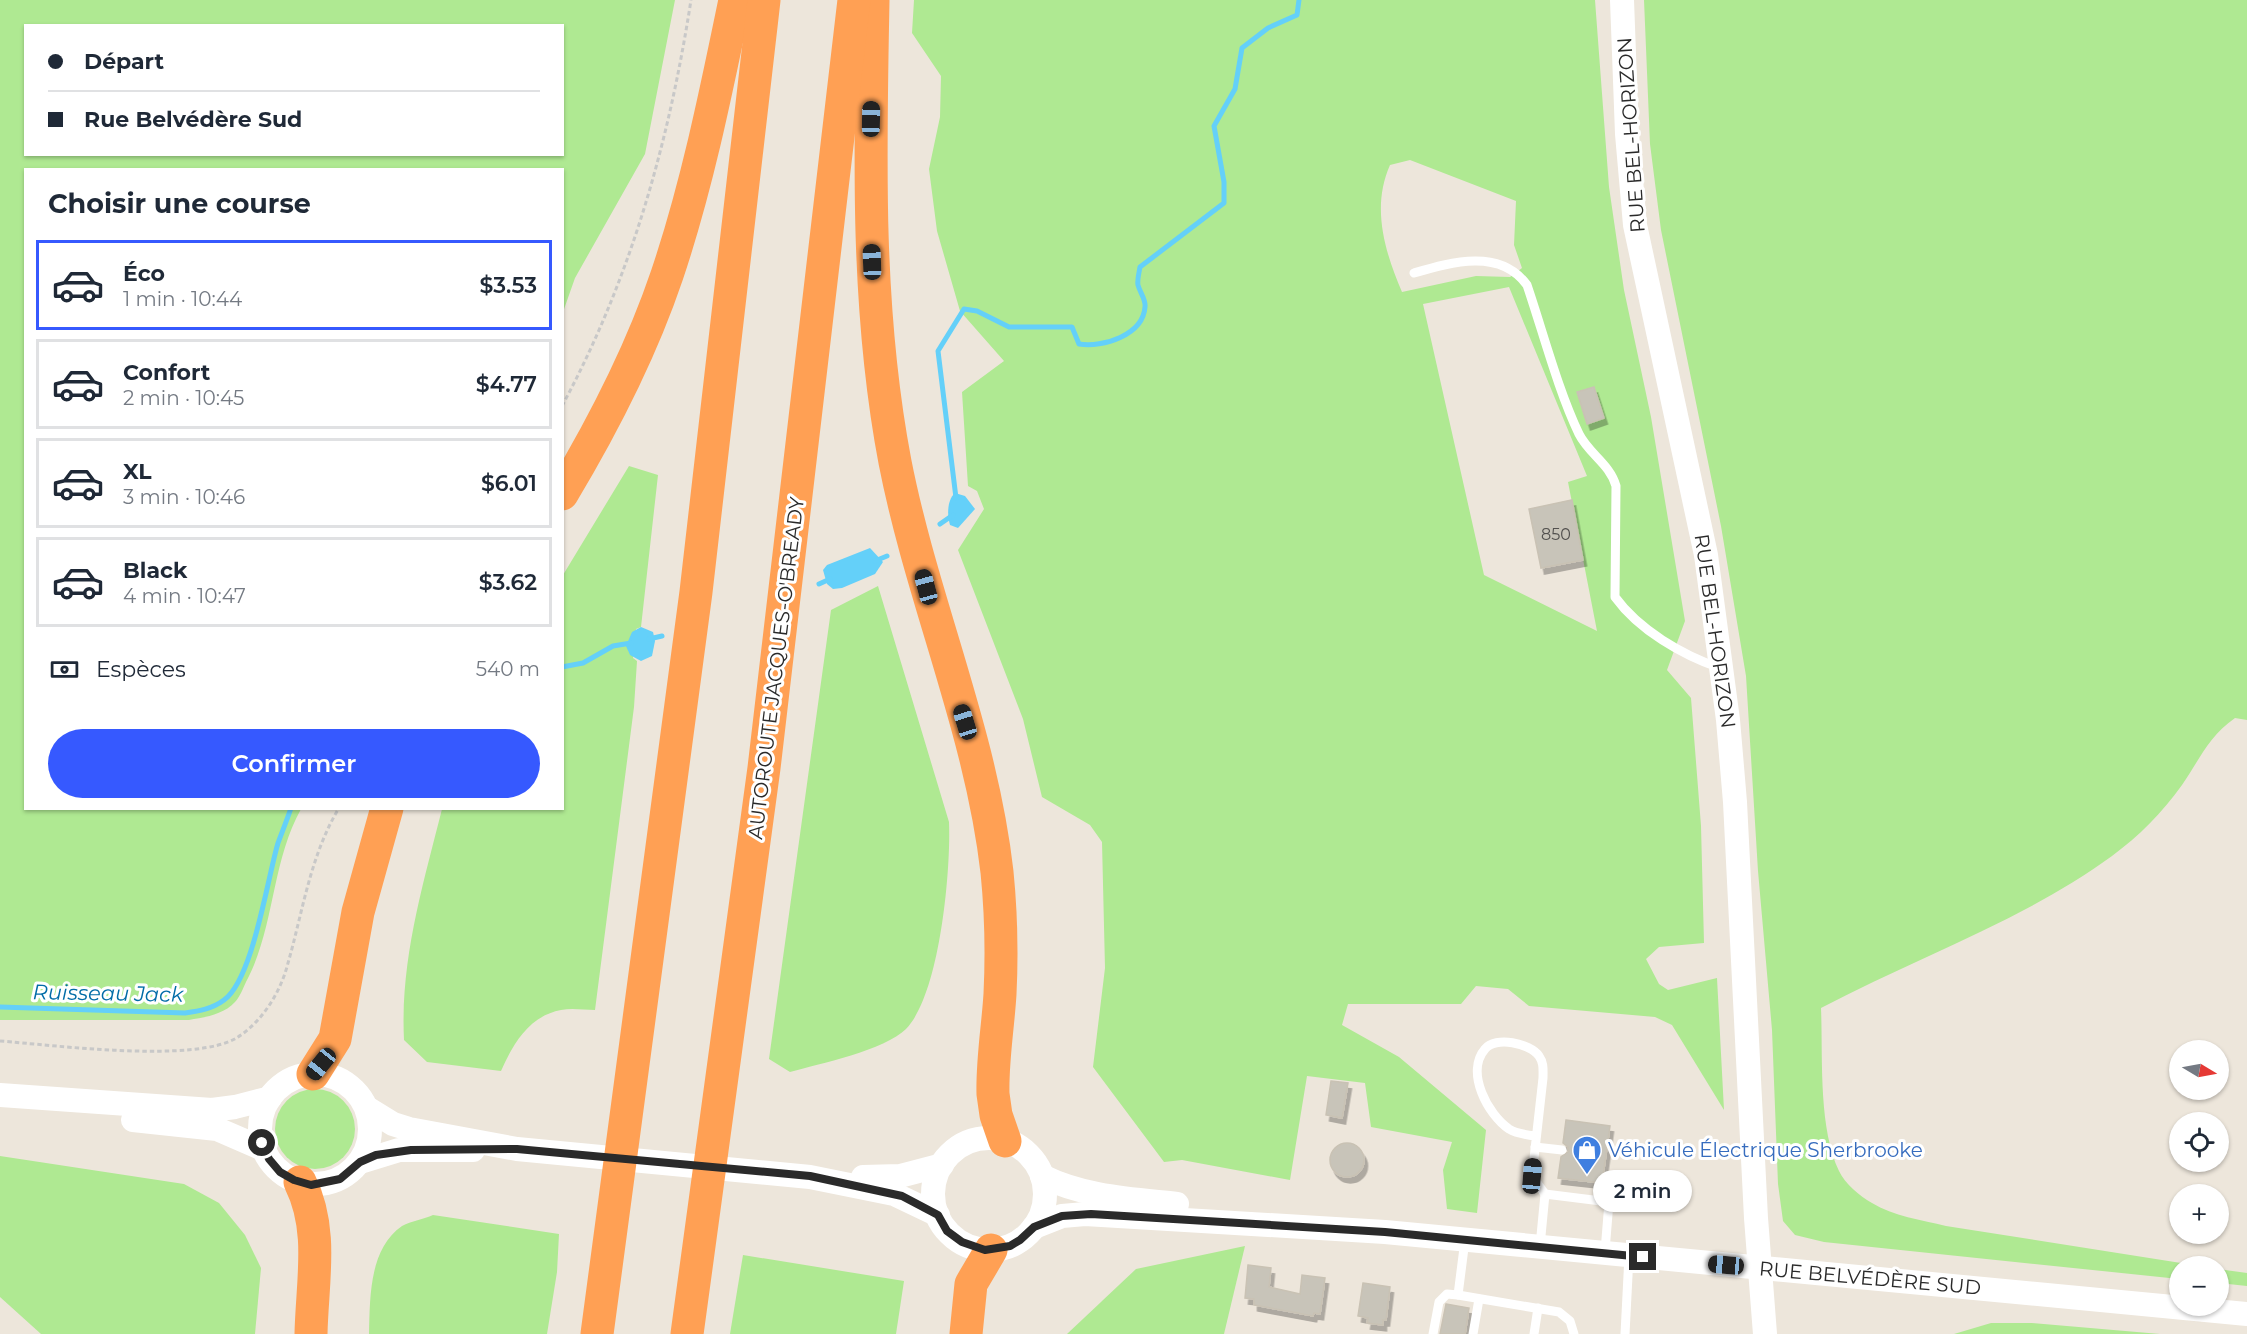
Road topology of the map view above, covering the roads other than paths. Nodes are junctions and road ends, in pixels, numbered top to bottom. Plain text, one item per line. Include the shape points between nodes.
1 (735, 0) edge
2 (764, 0) edge
3 (854, 0) edge
4 (873, 0) edge
5 (1622, 0) edge
6 (1414, 273) dead end
7 (564, 490) edge
8 (1722, 669) junction
9 (386, 810) edge
10 (313, 1074) junction
11 (0, 1095) edge
12 (270, 1098) junction
13 (0, 1102) edge
14 (367, 1108) junction
15 (1536, 1136) junction
16 (1005, 1141) junction
17 (1535, 1147) junction
18 (264, 1149) junction
19 (517, 1149) junction
20 (1562, 1150) dead end
21 (360, 1162) junction
22 (942, 1165) junction
23 (810, 1176) junction
24 (1042, 1176) junction
25 (300, 1182) junction
26 (1622, 1191) dead end
27 (1545, 1194) junction
28 (1609, 1202) junction
29 (938, 1215) junction
30 (1034, 1227) junction
31 (1385, 1232) junction
32 (1466, 1240) junction
33 (1540, 1247) junction
34 (991, 1250) junction
35 (1617, 1254) junction
36 (1760, 1268) junction
37 (1458, 1295) junction
38 (1479, 1299) junction
39 (1538, 1308) junction
40 (2247, 1314) edge
41 (1625, 1332) edge
42 (311, 1334) edge
43 (597, 1334) edge
44 (687, 1334) edge
45 (966, 1334) edge
46 (1432, 1334) edge
47 (1473, 1334) edge
48 (1534, 1334) edge
49 (1574, 1334) edge
50 (1636, 1334) edge
51 (1765, 1334) edge

1 - 7 highway via 696,174 667,275 616,396
2 - 43 highway via 696,592
3 - 44 highway, AUTOROUTE JACQUES-O'BREADY via 764,768
4 - 16 highway via 871,218 880,363 909,525 967,728 991,832 1001,935 993,1094
5 - 8 street, RUE BEL-HORIZON via 1627,144 1635,225 1706,555
6 - 8 lane via 1447,263 1490,262 1511,268 1527,285 1578,431 1613,476 1616,486 1615,597 1675,650
8 - 36 street, RUE BEL-HORIZON via 1735,802
9 - 10 highway via 358,912 335,1039
10 - 12 street via 287,1082
10 - 14 street via 347,1084
11 - 12 street via 212,1110
12 - 18 street via 260,1125
13 - 18 street via 217,1130
14 - 19 street via 409,1129
14 - 21 street via 370,1133
15 - 15 lane via 1541,1059 1528,1047 1501,1042 1489,1045 1482,1053 1478,1076 1482,1096 1506,1127
15 - 17 lane
16 - 22 street via 973,1141 955,1150
16 - 24 street via 1028,1154
17 - 20 lane
17 - 27 lane via 1532,1176
18 - 25 street via 275,1168
19 - 21 street via 399,1150
19 - 23 street
21 - 25 street via 345,1176 329,1183
22 - 23 street via 896,1177
22 - 29 street via 934,1190
23 - 29 street via 894,1194
24 - 30 street via 1044,1202
24 - 31 street, RUE BELVÉDÈRE SUD via 1098,1195
25 - 42 highway via 315,1226
26 - 28 lane
27 - 28 lane
27 - 33 lane
28 - 35 lane
29 - 34 street via 947,1231 962,1242
30 - 31 street, RUE BELVÉDÈRE SUD via 1072,1214 1091,1214
30 - 34 street via 1015,1243
31 - 32 street, RUE BELVÉDÈRE SUD
32 - 33 street, RUE BELVÉDÈRE SUD
32 - 37 lane
33 - 35 street, RUE BELVÉDÈRE SUD
34 - 45 highway via 973,1280
35 - 36 street, RUE BELVÉDÈRE SUD
35 - 41 lane
36 - 40 street, RUE BELVÉDÈRE SUD
36 - 51 street, RUE BEL-HORIZON
37 - 38 lane
37 - 46 lane via 1447,1294 1439,1302
38 - 39 lane
38 - 47 lane
39 - 48 lane
39 - 49 lane via 1563,1314
41 - 50 lane

